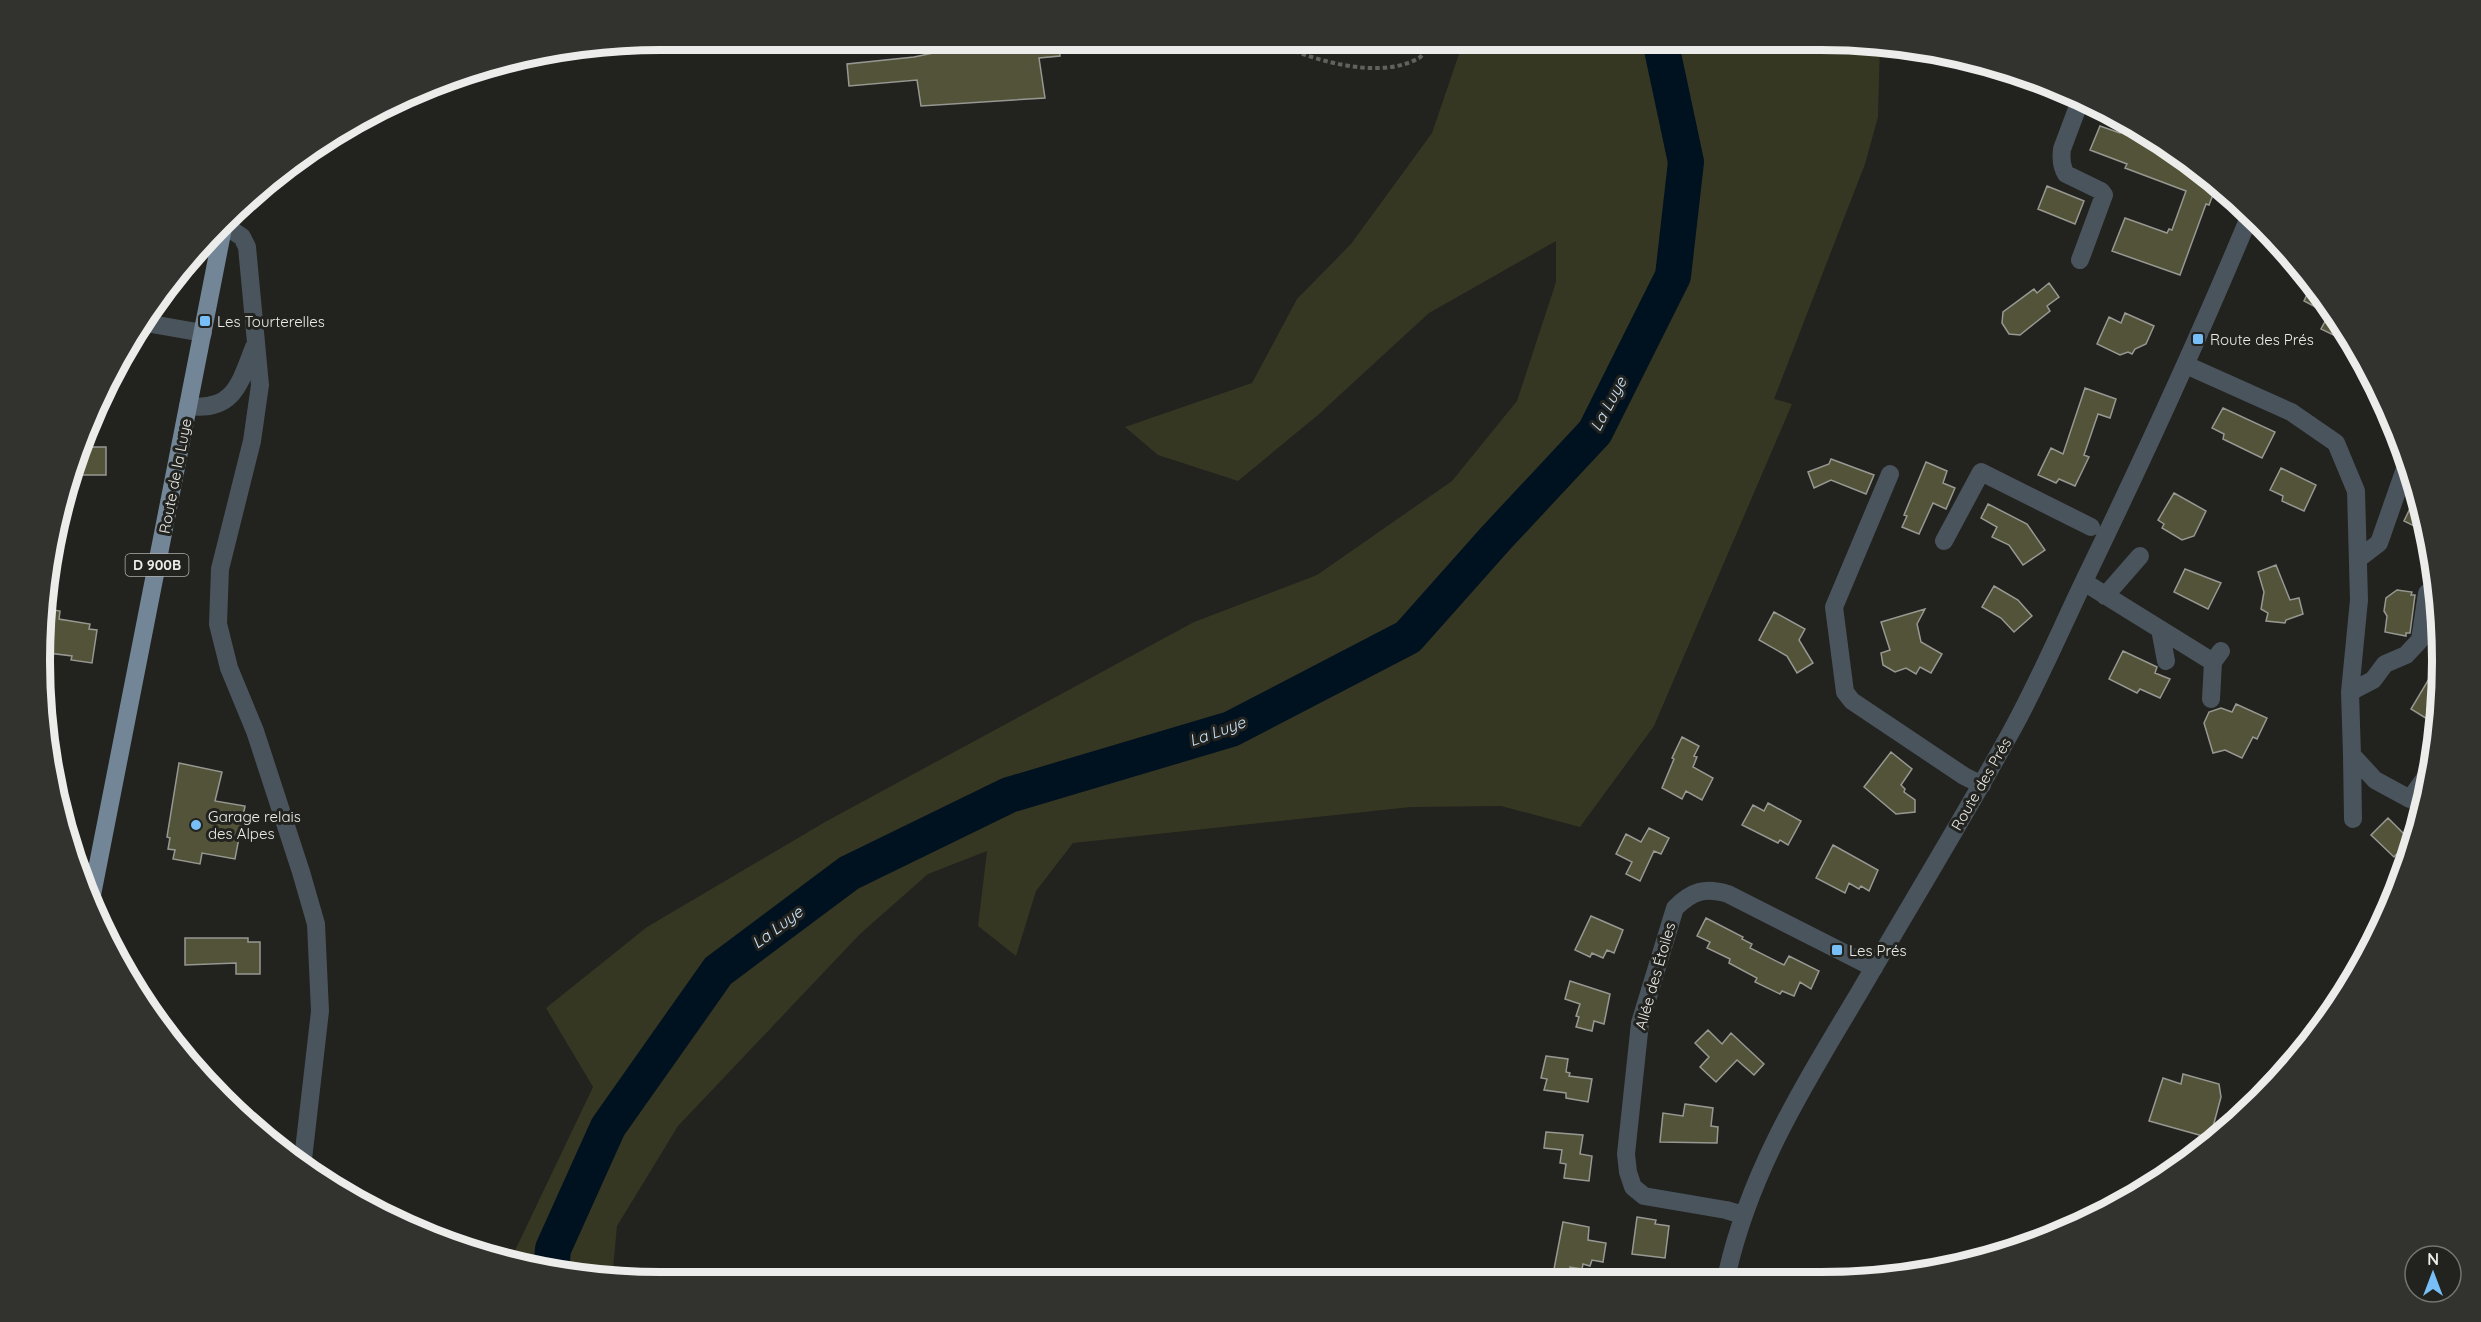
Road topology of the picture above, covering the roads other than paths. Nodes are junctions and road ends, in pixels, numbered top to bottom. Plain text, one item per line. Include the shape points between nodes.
1 (2078, 107) edge
2 (2246, 224) edge
3 (230, 228) edge
4 (220, 238) edge
5 (2080, 260) dead end
6 (151, 324) edge
7 (203, 333) junction
8 (256, 342) junction
9 (2186, 365) junction
10 (188, 406) junction
11 (1890, 474) dead end
12 (2403, 476) edge
13 (2091, 527) dead end
14 (1944, 541) dead end
15 (2140, 556) dead end
16 (2358, 559) junction
17 (2084, 582) junction
18 (2427, 593) dead end
19 (2105, 596) junction
20 (2160, 629) junction
21 (2166, 661) dead end
22 (2350, 692) junction
23 (2211, 699) dead end
24 (2352, 755) junction
25 (1982, 784) junction
26 (2418, 787) edge
27 (2353, 819) dead end
28 (93, 888) edge
29 (1874, 968) junction
30 (303, 1156) edge
31 (1743, 1215) junction
32 (1728, 1272) edge

1 - 5 street via 2062,148 2063,169 2104,195
2 - 9 street, Route des Prés
3 - 8 street via 242,237 247,248
4 - 7 main road, Route de la Luye / D 900B
6 - 7 street
7 - 10 main road, Route de la Luye / D 900B
8 - 10 street via 232,396 211,407
8 - 30 street via 260,385 252,441 220,569 218,624 229,668 255,731 316,924 320,1011
9 - 16 street via 2291,412 2336,443 2356,491
9 - 17 street, Route des Prés
10 - 28 main road, Route de la Luye / D 900B
11 - 25 street via 1834,607 1845,692 1852,701
12 - 16 street via 2379,543
13 - 14 street via 1981,472
15 - 19 street
16 - 22 street via 2359,600
17 - 19 street
17 - 25 street, Route des Prés via 2025,706
18 - 22 street via 2420,640 2406,654 2385,664 2373,680
19 - 20 street
20 - 21 street
20 - 23 street via 2217,656
22 - 24 street
24 - 26 street via 2375,780 2410,799
24 - 27 street
25 - 29 street, Route des Prés
29 - 31 street, Route des Prés via 1794,1101 1767,1154
29 - 31 street, Allée des Étoiles via 1728,894 1699,891 1675,908 1640,1023 1626,1154 1628,1172 1633,1187 1644,1196
31 - 32 street, Route des Prés

